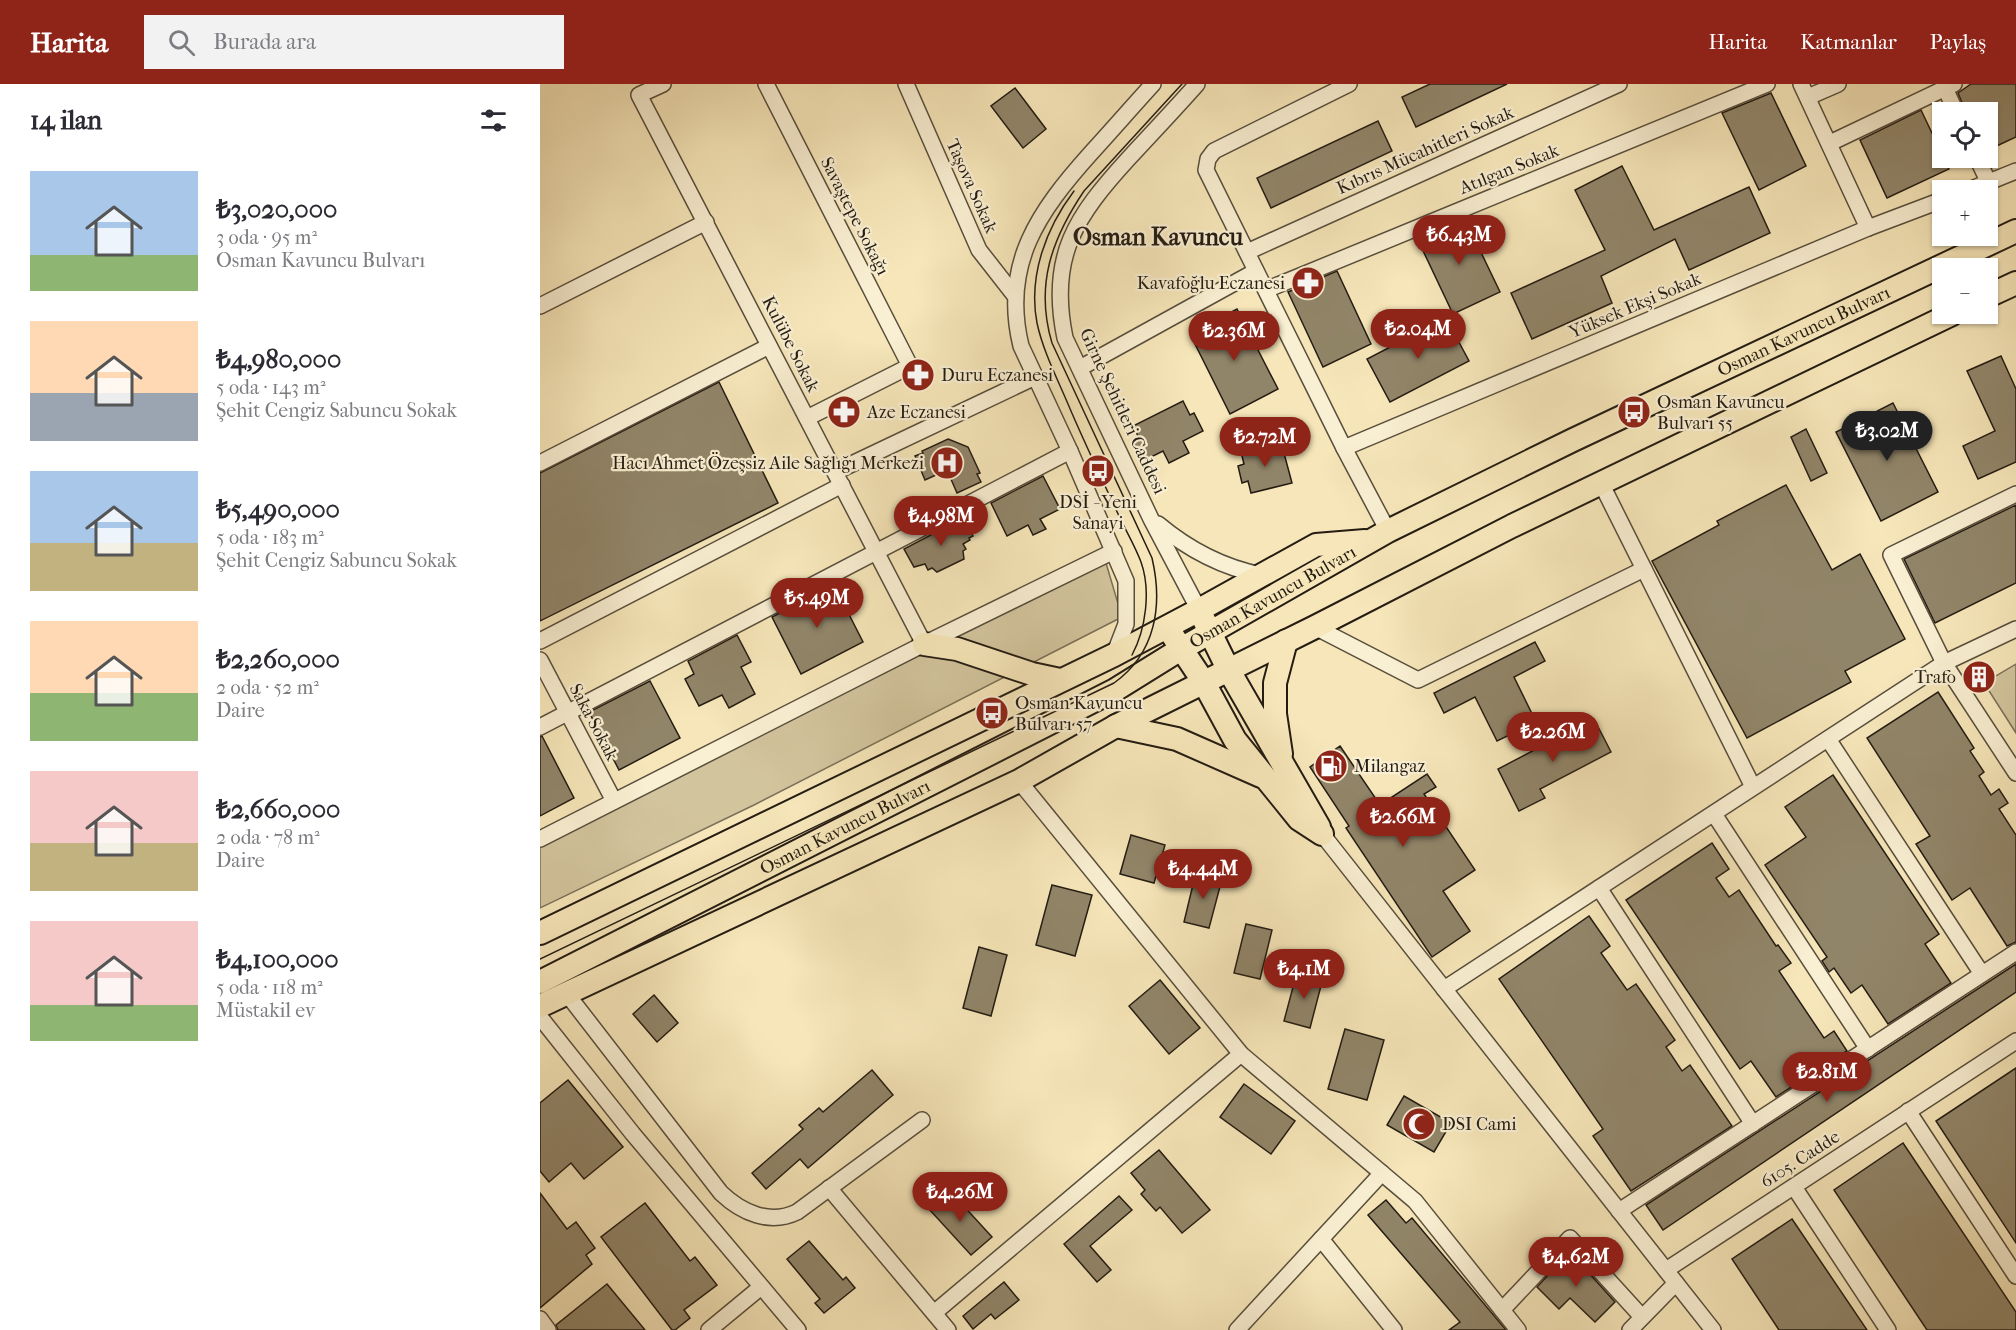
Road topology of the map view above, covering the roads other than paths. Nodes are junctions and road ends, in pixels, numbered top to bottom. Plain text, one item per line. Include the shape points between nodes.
1 (663, 84) edge
2 (766, 84) edge
3 (906, 84) edge
4 (1153, 84) edge
5 (1197, 84) edge
6 (1349, 84) edge
7 (1619, 84) edge
8 (1767, 84) edge
9 (1838, 84) edge
10 (1949, 86) edge
11 (1804, 91) edge
12 (1953, 102) edge
13 (1830, 143) junction
14 (2016, 171) edge
15 (1996, 180) edge
16 (1932, 204) edge
17 (706, 222) junction
18 (1868, 228) junction
19 (2016, 231) edge
20 (1246, 252) junction
21 (1256, 271) junction
22 (1266, 290) junction
23 (1015, 296) junction
24 (540, 306) edge
25 (1932, 324) edge
26 (769, 346) junction
27 (1080, 368) junction
28 (1035, 377) junction
29 (807, 418) junction
30 (1344, 448) junction
31 (1070, 451) junction
32 (540, 463) edge
33 (838, 479) junction
34 (1601, 483) junction
35 (2016, 494) edge
36 (1151, 519) junction
37 (1380, 536) junction
38 (1114, 551) junction
39 (876, 552) junction
40 (1644, 569) junction
41 (1261, 575) junction
42 (1199, 610) junction
43 (1168, 627) junction
44 (1315, 627) junction
45 (2016, 629) edge
46 (1210, 633) junction
47 (540, 641) edge
48 (1286, 641) junction
49 (924, 644) junction
50 (1181, 649) junction
51 (1114, 655) junction
52 (540, 660) edge
53 (1944, 663) junction
54 (1228, 669) junction
55 (1060, 680) junction
56 (1203, 681) junction
57 (567, 712) junction
58 (1116, 726) junction
59 (540, 727) edge
60 (1828, 739) junction
61 (1274, 772) junction
62 (2016, 773) edge
63 (1019, 781) junction
64 (1754, 788) junction
65 (614, 801) junction
66 (1714, 814) junction
67 (1322, 834) joint
68 (540, 839) edge
69 (1599, 888) junction
70 (540, 933) edge
71 (2016, 951) edge
72 (1982, 974) junction
73 (540, 982) edge
74 (1444, 989) junction
75 (567, 994) junction
76 (540, 1006) edge
77 (540, 1017) edge
78 (546, 1035) edge
79 (2016, 1041) edge
80 (1868, 1049) junction
81 (1241, 1054) junction
82 (1908, 1112) junction
83 (922, 1120) dead end
84 (1753, 1124) junction
85 (1382, 1173) junction
86 (1794, 1186) junction
87 (829, 1188) junction
88 (1619, 1211) junction
89 (1321, 1239) junction
90 (1671, 1276) junction
91 (2016, 1276) edge
92 (761, 1287) junction
93 (1502, 1310) junction
94 (934, 1313) junction
95 (1642, 1317) junction
96 (540, 1319) edge
97 (548, 1330) edge
98 (709, 1330) edge
99 (798, 1330) edge
100 (948, 1330) edge
101 (1237, 1330) edge
102 (1394, 1330) edge
103 (1518, 1330) edge
104 (1630, 1330) edge
105 (1713, 1330) edge
106 (1888, 1330) edge

1 - 17 street, Kulübe Sokak via 639,95
2 - 29 street, Savaştepe Sokağı via 910,366
3 - 23 street, Taşova Sokak via 979,250
4 - 23 street via 1047,206 1024,250
5 - 27 street, Girne Şehitleri Caddesi via 1102,189 1070,238 1062,270 1060,304 1065,338
6 - 20 street via 1210,154 1206,170
7 - 20 street, Kıbrıs Mücahitleri Sokak
8 - 22 street, Atılgan Sokak
9 - 11 street
10 - 12 street
10 - 13 street
11 - 13 street
13 - 18 street
14 - 15 street
16 - 18 street, Yüksek Ekşi Sokak
17 - 24 street
17 - 26 street, Kulübe Sokak
18 - 30 street, Yüksek Ekşi Sokak
19 - 37 highway, Osman Kavuncu Bulvarı via 1573,440
20 - 21 street
21 - 22 street
21 - 27 street
22 - 30 street
23 - 28 street via 1021,346
25 - 34 highway, Osman Kavuncu Bulvarı
26 - 29 street, Kulübe Sokak
26 - 32 street
27 - 36 street, Girne Şehitleri Caddesi
28 - 31 street
28 - 33 street
29 - 33 street, Kulübe Sokak
30 - 37 street
31 - 38 street
31 - 39 street
33 - 39 street, Kulübe Sokak
33 - 47 street
34 - 40 street
34 - 44 highway, Osman Kavuncu Bulvarı
35 - 53 street via 1891,555
36 - 41 street via 1191,549 1235,570
36 - 42 street, Girne Şehitleri Caddesi
37 - 41 highway via 1316,545
37 - 46 highway, Osman Kavuncu Bulvarı
38 - 49 street
38 - 51 street via 1126,581 1126,624
39 - 49 street, Kulübe Sokak
39 - 57 street
40 - 44 street via 1418,680
40 - 64 street
41 - 42 highway
42 - 43 highway
42 - 46 highway
43 - 50 highway
43 - 51 highway
44 - 48 highway, Osman Kavuncu Bulvarı
45 - 53 street
46 - 50 highway, Osman Kavuncu Bulvarı
46 - 54 highway
48 - 54 highway, Osman Kavuncu Bulvarı
48 - 61 highway via 1275,682
49 - 55 highway via 957,649
49 - 65 street
50 - 56 highway
50 - 73 highway, Osman Kavuncu Bulvarı via 1115,690
51 - 55 highway
52 - 57 street, Saka Sokak
53 - 60 street
53 - 62 street
54 - 56 highway, Osman Kavuncu Bulvarı
54 - 61 highway
55 - 70 highway
56 - 58 highway, Osman Kavuncu Bulvarı
56 - 61 highway via 1235,740
57 - 59 street
57 - 65 street, Saka Sokak
58 - 61 highway via 1177,739
58 - 63 highway, Osman Kavuncu Bulvarı
60 - 64 street
60 - 72 street
61 - 67 highway via 1299,819
63 - 75 highway, Osman Kavuncu Bulvarı
63 - 81 street
64 - 66 street
65 - 68 street
66 - 69 street
66 - 80 street
67 - 74 street
69 - 74 street
69 - 84 street
71 - 72 street
72 - 80 street
74 - 88 street
75 - 76 highway, Osman Kavuncu Bulvarı
75 - 87 street via 728,1200 755,1215 782,1218 797,1212
77 - 78 street
78 - 92 street
79 - 82 street, 6105. Cadde
80 - 84 street
81 - 85 street
81 - 94 street
82 - 86 street, 6105. Cadde
82 - 91 street
83 - 87 street
84 - 88 street
85 - 89 street
85 - 93 street via 1415,1201
86 - 90 street, 6105. Cadde
86 - 106 street
87 - 94 street
88 - 90 street
89 - 101 street
89 - 102 street
90 - 95 street, 6105. Cadde
90 - 105 street
92 - 98 street
92 - 99 street
93 - 95 street via 1570,1238
93 - 103 street
94 - 100 street
95 - 104 street, 6105. Cadde
96 - 97 street

